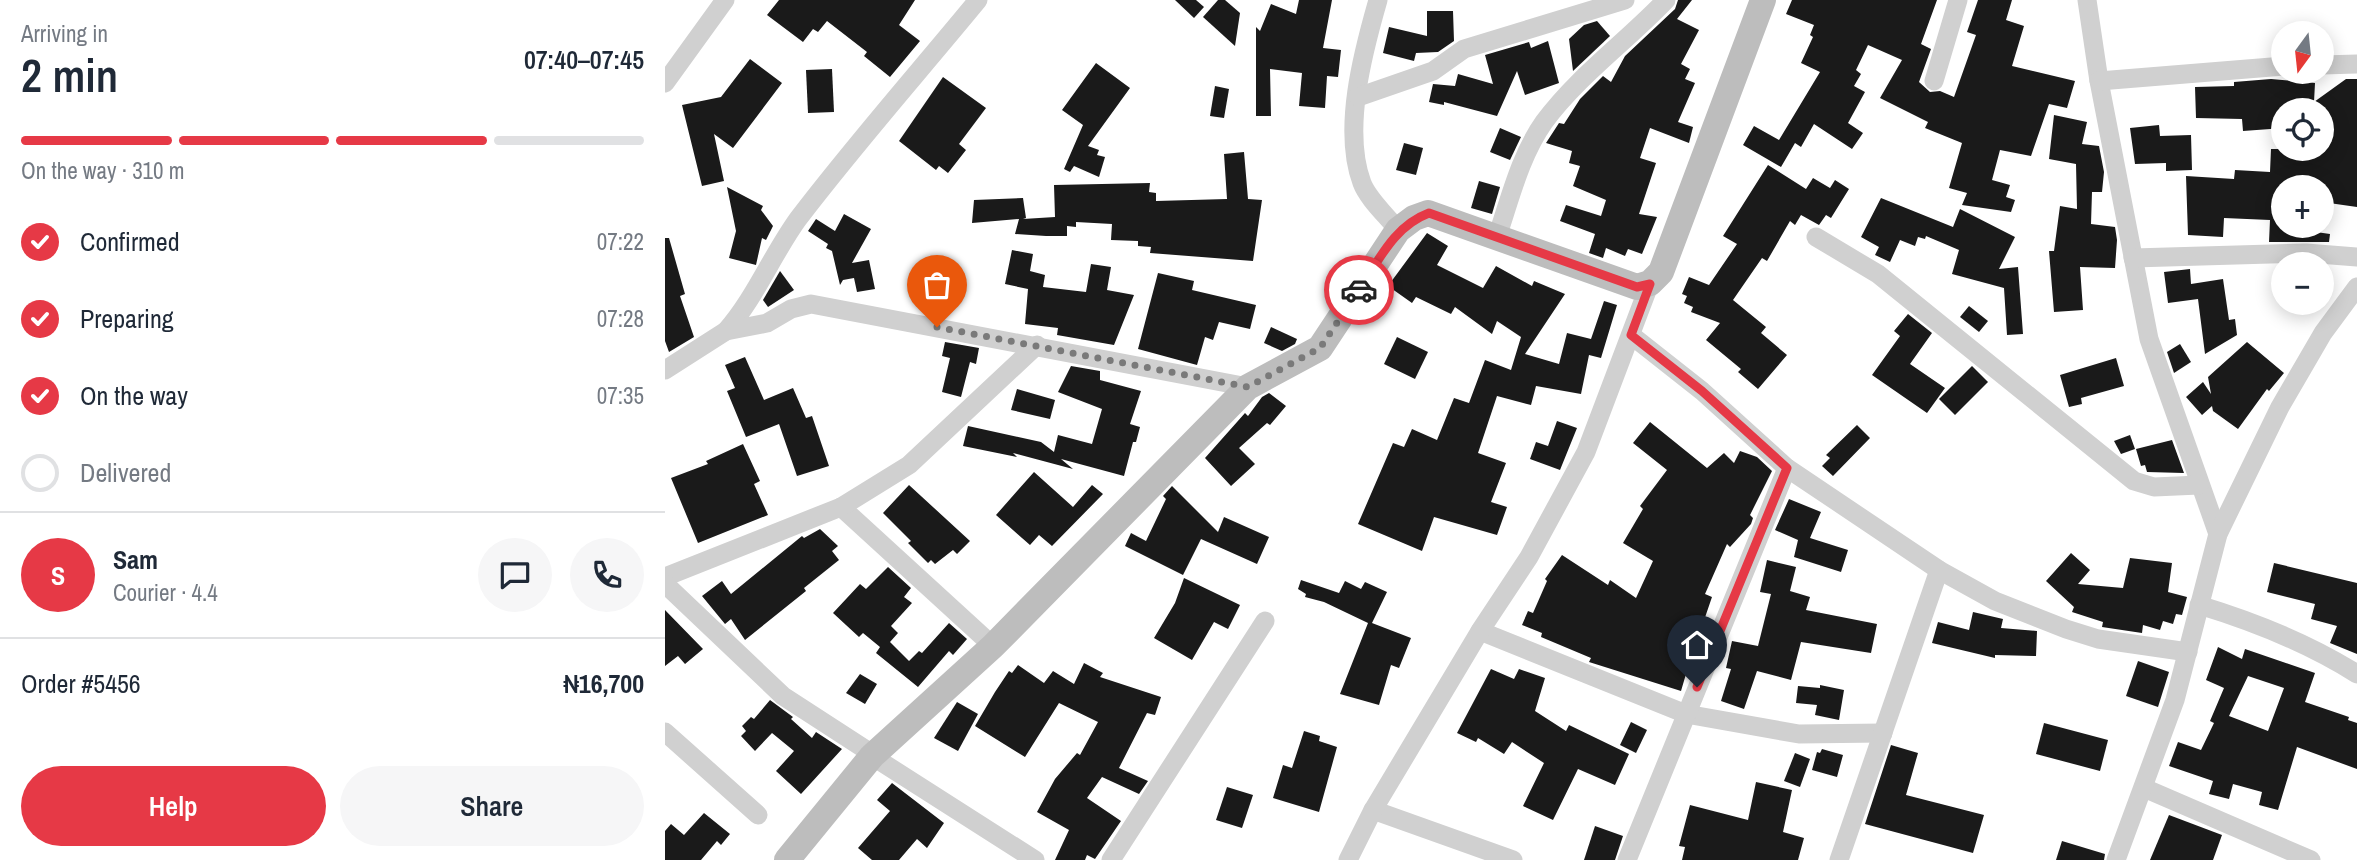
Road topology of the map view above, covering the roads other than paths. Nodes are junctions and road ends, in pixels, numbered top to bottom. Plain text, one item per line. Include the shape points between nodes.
1 (725, 0) edge
2 (978, 0) edge
3 (1378, 0) edge
4 (1625, 0) edge
5 (1666, 0) edge
6 (1762, 0) edge
7 (1958, 0) edge
8 (2087, 0) edge
9 (2357, 64) edge
10 (2335, 65) edge
11 (2271, 67) edge
12 (1934, 81) dead end
13 (2099, 81) junction
14 (665, 83) edge
15 (1358, 97) junction
16 (1398, 230) junction
17 (1497, 237) junction
18 (1816, 237) dead end
19 (2357, 257) edge
20 (2133, 258) junction
21 (1650, 284) junction
22 (2357, 287) edge
23 (726, 331) junction
24 (1631, 335) junction
25 (1037, 345) junction
26 (665, 370) edge
27 (1248, 387) junction
28 (1787, 468) junction
29 (2199, 485) junction
30 (841, 507) junction
31 (2218, 534) junction
32 (1939, 570) junction
33 (665, 578) edge
34 (665, 584) edge
35 (2199, 605) junction
36 (1265, 621) dead end
37 (1480, 631) junction
38 (993, 646) junction
39 (2188, 652) junction
40 (2357, 674) edge
41 (1686, 714) junction
42 (665, 732) edge
43 (1883, 733) junction
44 (873, 756) junction
45 (2144, 788) junction
46 (1373, 810) junction
47 (758, 815) dead end
48 (786, 860) edge
49 (1035, 860) edge
50 (1111, 860) edge
51 (1348, 860) edge
52 (1513, 860) edge
53 (1626, 860) edge
54 (1839, 860) edge
55 (2116, 860) edge
56 (2311, 860) edge

1 - 14 street
2 - 23 street via 798,219
3 - 15 street via 1363,54
4 - 15 street via 1465,49 1433,71
5 - 17 street via 1544,122 1523,161
6 - 21 street via 1661,272
7 - 12 street
8 - 13 street
9 - 10 street
11 - 13 street
13 - 20 street
15 - 16 street via 1355,156 1363,185
16 - 17 street via 1429,213
16 - 27 street via 1320,348
17 - 21 street via 1637,287
18 - 29 street via 1878,274 2134,481 2154,487
19 - 20 street via 2306,253
20 - 29 street via 2149,340
21 - 24 street
22 - 31 street via 2323,333 2280,407
23 - 25 street via 767,323 811,304
23 - 26 street
24 - 28 street
24 - 37 street via 1586,452 1529,557
25 - 27 street
25 - 30 street via 909,465
27 - 38 street
28 - 32 street
28 - 41 street
29 - 31 street
30 - 33 street
30 - 38 street
31 - 35 street
32 - 39 street via 1995,601 2066,629 2098,639
32 - 43 street
34 - 44 street via 783,695
35 - 39 street
35 - 40 street via 2253,621 2326,654
36 - 50 street
37 - 41 street
37 - 46 street
38 - 44 street
39 - 45 street
41 - 43 street via 1799,734
41 - 53 street
42 - 47 street
43 - 54 street
44 - 48 street
44 - 49 street
45 - 55 street
45 - 56 street
46 - 51 street
46 - 52 street

